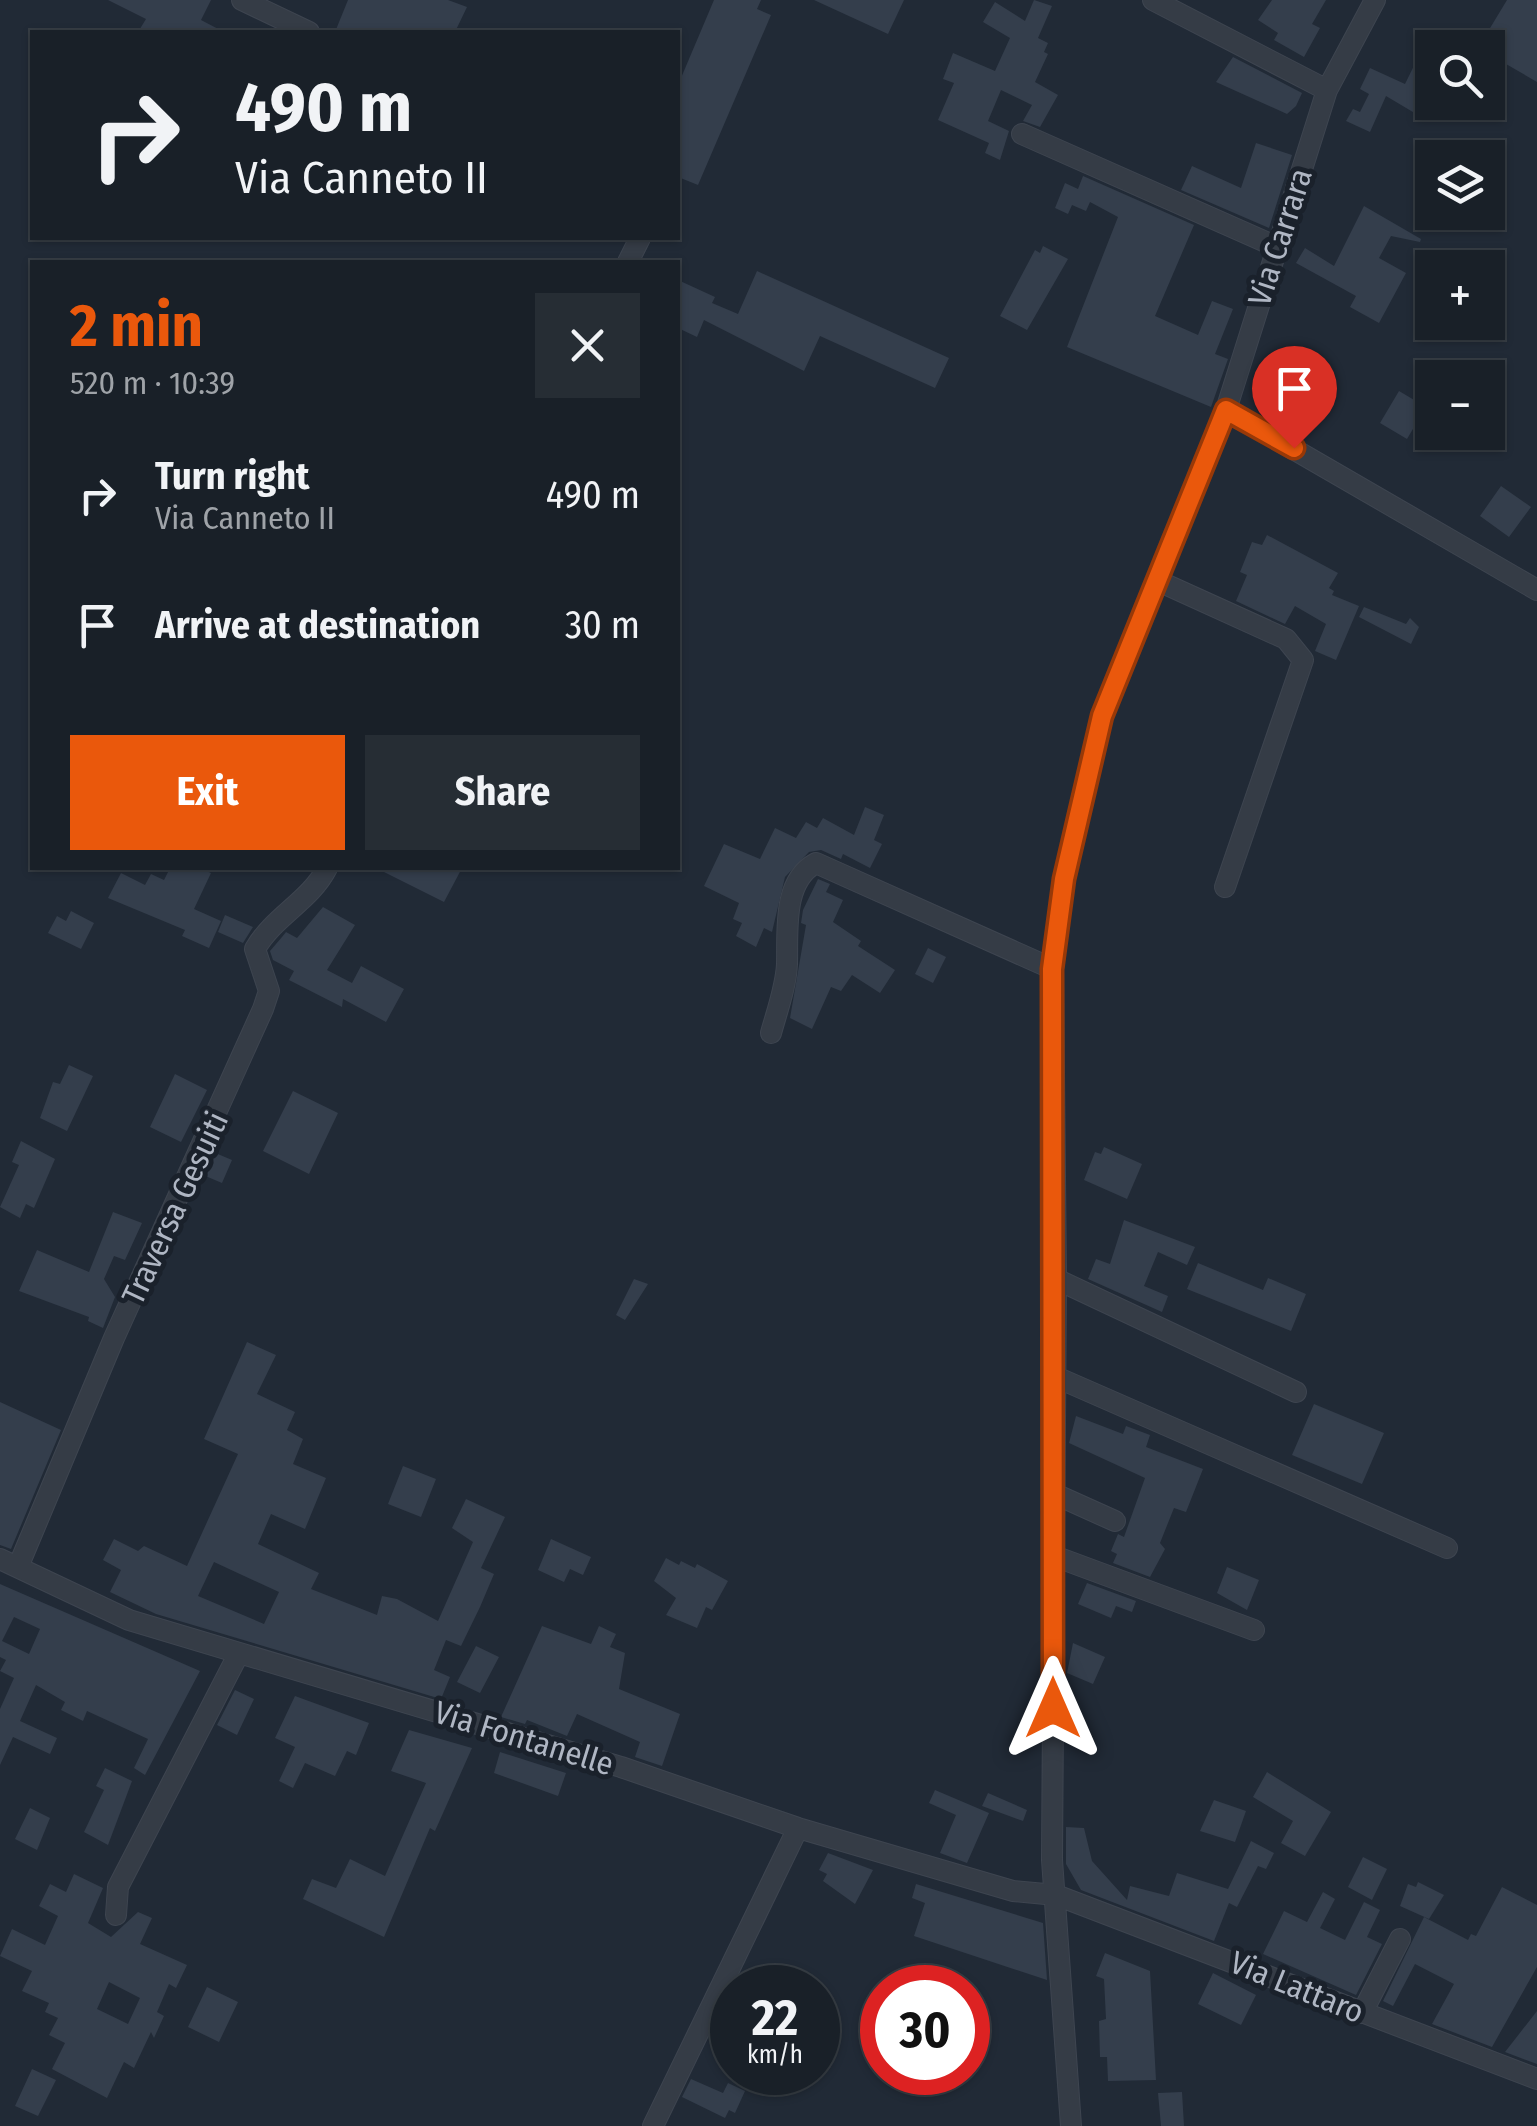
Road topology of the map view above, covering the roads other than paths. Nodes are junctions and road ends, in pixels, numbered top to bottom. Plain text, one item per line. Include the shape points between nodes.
1 (242, 0) edge
2 (1153, 0) edge
3 (1375, 0) edge
4 (305, 30) edge
5 (1327, 90) junction
6 (1022, 134) dead end
7 (1277, 247) junction
8 (1226, 410) junction
9 (1156, 580) junction
10 (1537, 590) edge
11 (326, 870) edge
12 (1225, 887) dead end
13 (1052, 969) junction
14 (771, 1033) dead end
15 (1056, 1279) junction
16 (1056, 1377) junction
17 (1296, 1392) dead end
18 (1055, 1494) junction
19 (1115, 1522) dead end
20 (1446, 1548) dead end
21 (1054, 1556) junction
22 (9, 1563) edge
23 (1254, 1630) dead end
24 (238, 1652) junction
25 (798, 1828) junction
26 (1056, 1895) junction
27 (116, 1914) dead end
28 (1400, 1938) dead end
29 (1362, 2013) junction
30 (1537, 2078) edge
31 (653, 2126) edge
32 (1071, 2126) edge

1 - 4 street
2 - 5 street
3 - 5 street, Via Carrara
5 - 7 street, Via Carrara
6 - 7 street
7 - 8 street, Via Carrara
8 - 9 street, Via Carrara
8 - 10 street
9 - 12 street via 1286,639 1302,660
9 - 13 street, Via Carrara via 1090,756
11 - 22 street, Traversa Gesuiti via 255,948 269,991 263,1008
13 - 14 street via 816,863 803,875 784,920 787,962
13 - 15 street, Via Carrara
15 - 16 street, Via Carrara
15 - 17 street
16 - 18 street, Via Carrara
16 - 20 street
18 - 19 street
18 - 21 street, Via Carrara
21 - 23 street
21 - 26 street, Via Carrara
22 - 24 street, Via Fontanelle via 128,1620
24 - 25 street, Via Fontanelle
24 - 27 street via 118,1887
25 - 26 street, Via Fontanelle via 1013,1891
25 - 31 street
26 - 29 street, Via Lattaro
26 - 32 street, Via Carrara
28 - 29 street
29 - 30 street, Via Lattaro

